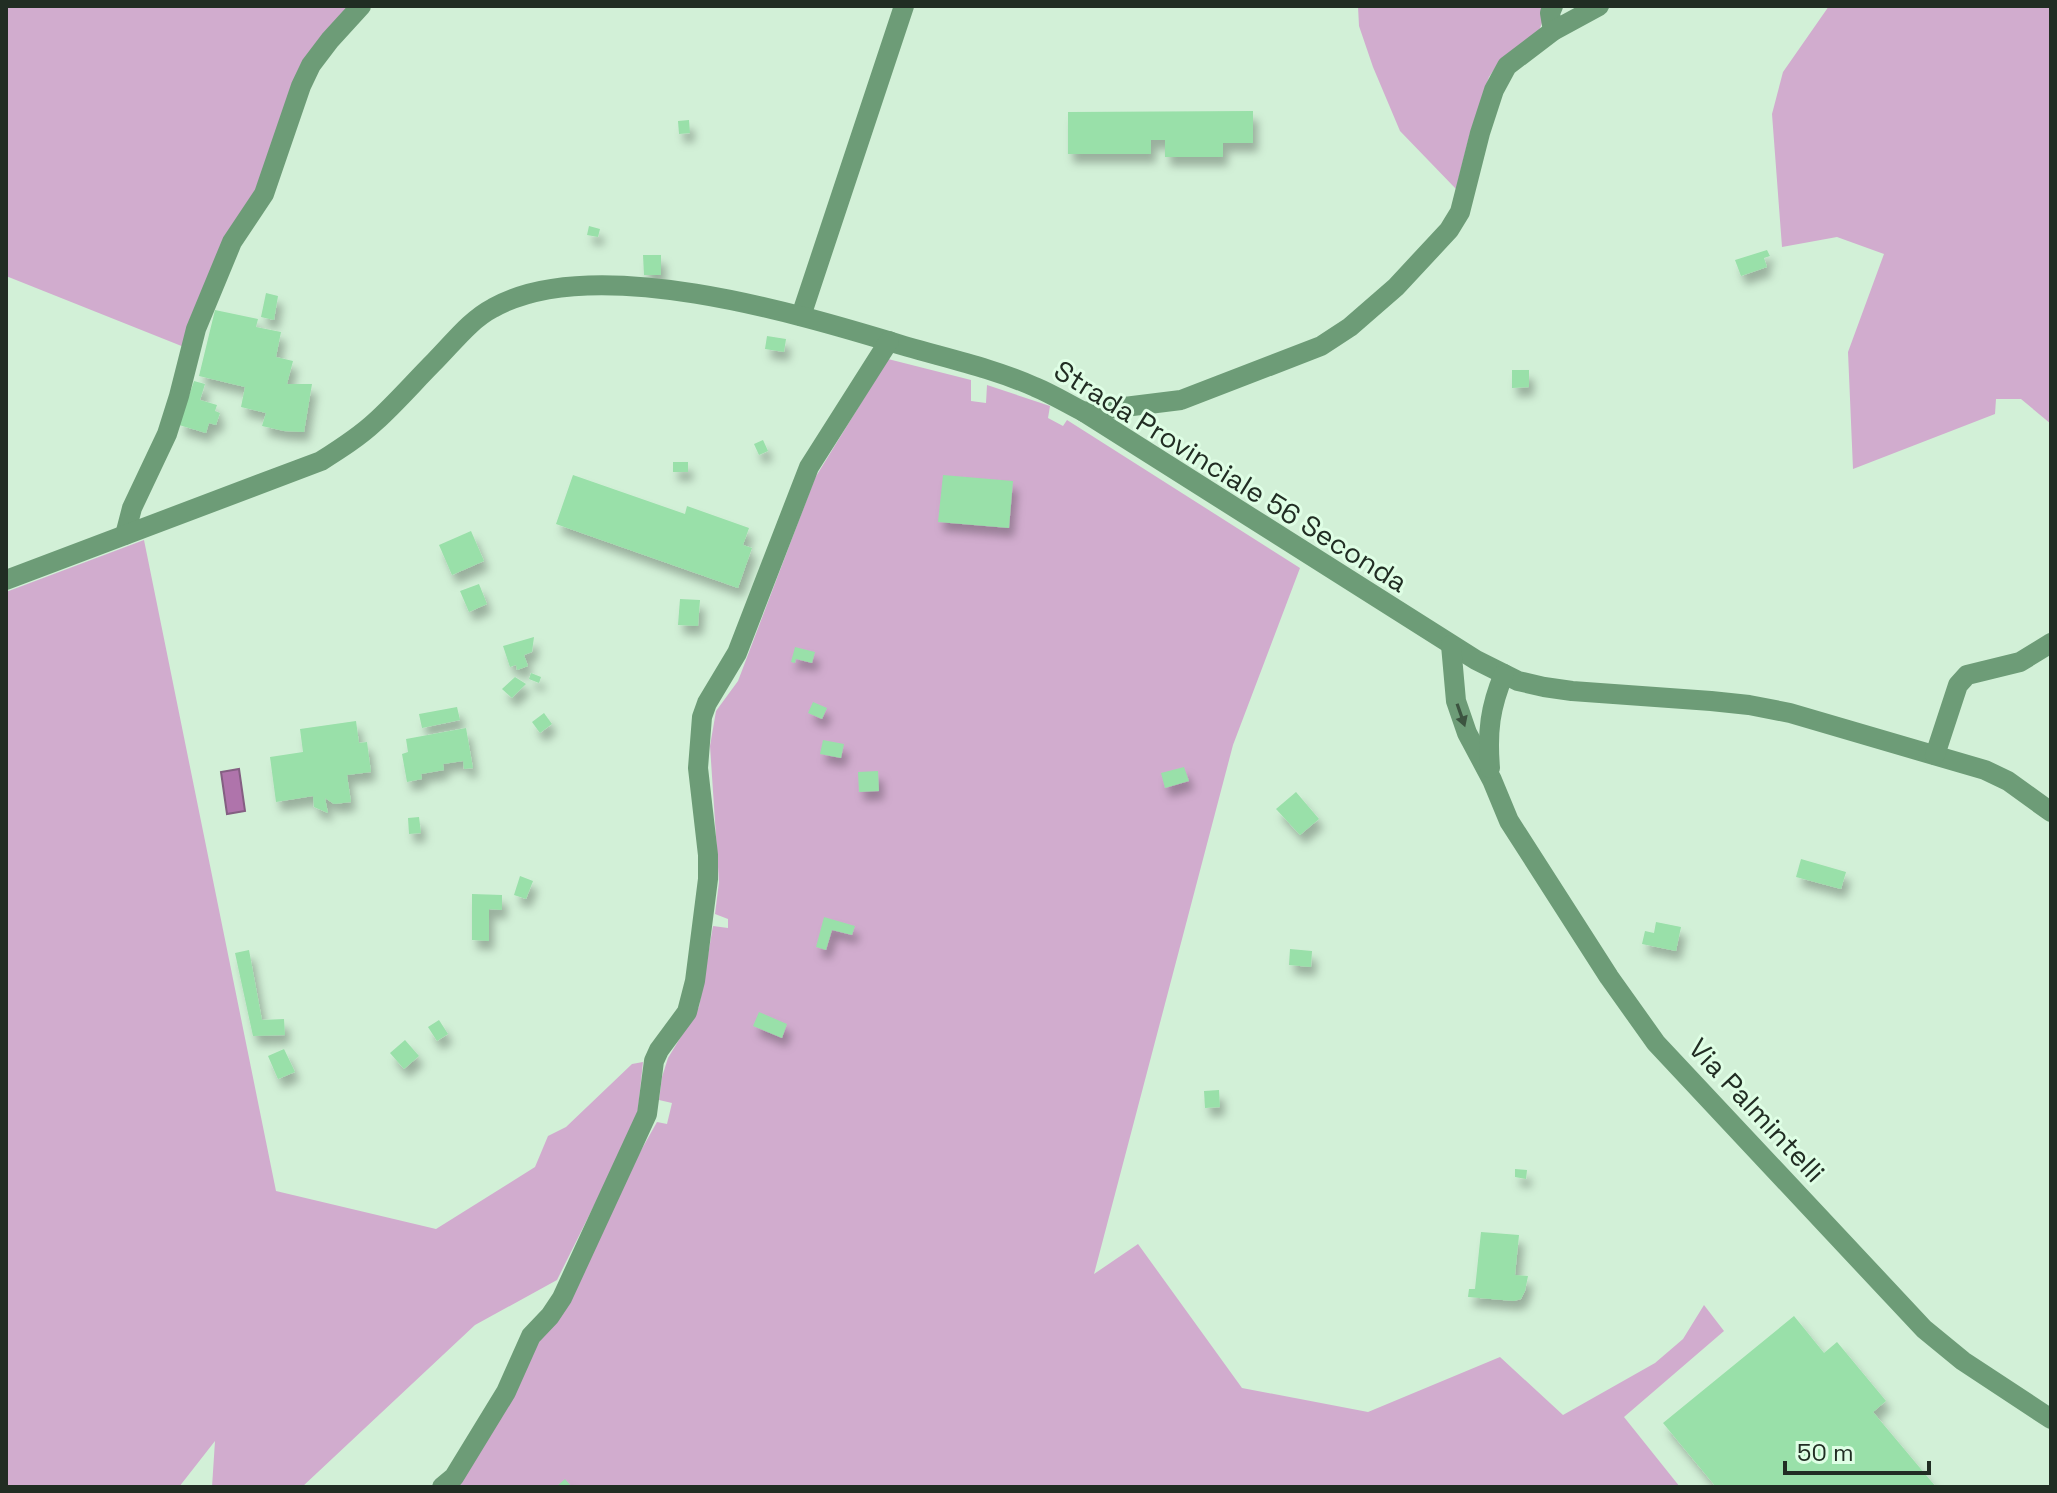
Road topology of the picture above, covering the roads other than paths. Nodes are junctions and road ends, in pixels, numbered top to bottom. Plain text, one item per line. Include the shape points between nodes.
1 (361, 6) edge
2 (904, 6) edge
3 (1553, 6) edge
4 (1599, 6) edge
5 (1553, 31) junction
6 (801, 316) junction
7 (889, 341) junction
8 (1084, 412) junction
9 (125, 535) junction
10 (6, 580) edge
11 (2051, 643) edge
12 (1451, 645) junction
13 (1504, 674) junction
14 (1935, 755) junction
15 (1492, 780) junction
16 (2051, 812) edge
17 (2051, 1419) edge
18 (442, 1487) edge

1 - 9 street via 311,65 301,86 264,194 232,242 196,329 167,434
2 - 6 street
3 - 5 street
4 - 5 street
5 - 8 street via 1507,66 1494,90 1460,212 1449,230 1350,327 1321,346 1181,400
6 - 7 street, Strada Provinciale 56 Seconda
6 - 9 street, Strada Provinciale 56 Seconda via 672,289 556,287 523,295 471,324 375,423 321,461
7 - 8 street, Strada Provinciale 56 Seconda via 1035,387
7 - 18 street via 809,467 737,653 702,717 698,768 708,879 687,1012 654,1061 647,1114 562,1298 531,1336 506,1392 465,1461
8 - 12 street, Strada Provinciale 56 Seconda
9 - 10 street, Strada Provinciale 56 Seconda
11 - 14 street via 2020,662 1967,675 1958,685
12 - 13 street, Strada Provinciale 56 Seconda
12 -> 15 street via 1456,701
13 - 14 street, Strada Provinciale 56 Seconda via 1572,691 1749,705
13 - 15 street via 1490,718
14 - 16 street, Strada Provinciale 56 Seconda via 2008,781
15 - 17 street, Via Palmintelli via 1509,821 1656,1043 1924,1329

